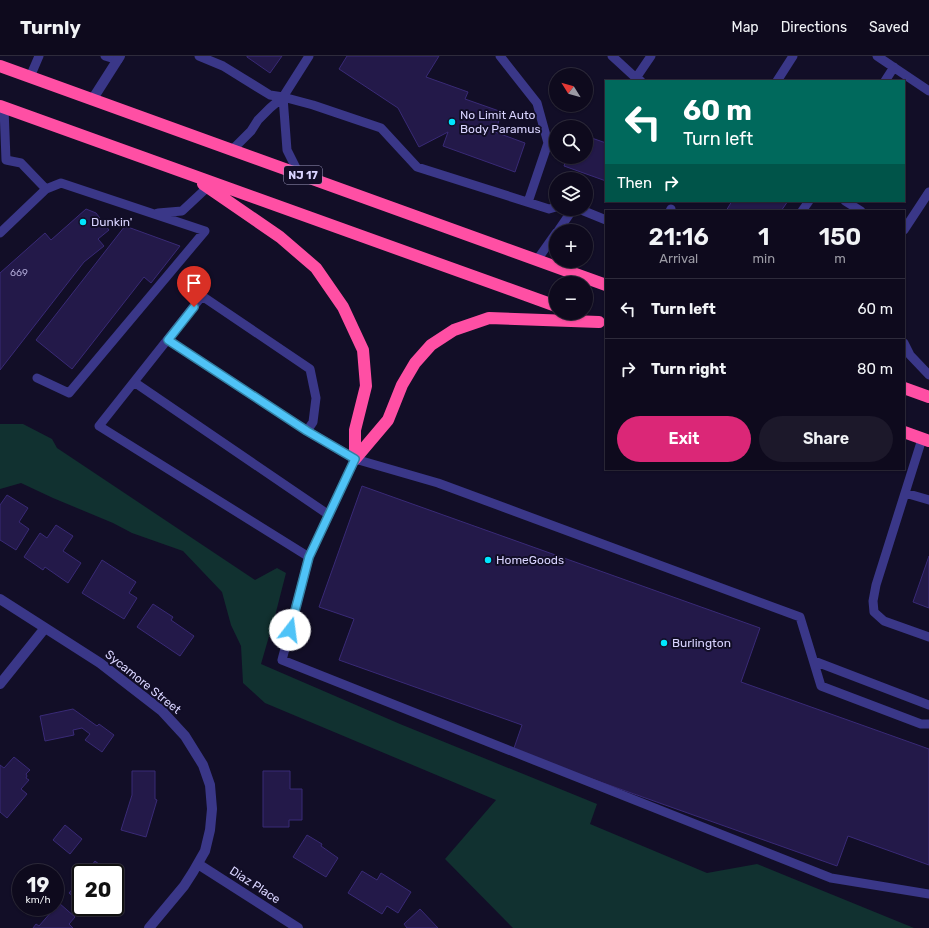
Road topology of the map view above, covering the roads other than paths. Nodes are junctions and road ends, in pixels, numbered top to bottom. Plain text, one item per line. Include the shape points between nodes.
1 (39, 56) edge
2 (105, 56) edge
3 (199, 56) edge
4 (309, 56) edge
5 (500, 56) edge
6 (612, 56) edge
7 (651, 56) edge
8 (794, 56) edge
9 (877, 56) edge
10 (119, 58) edge
11 (0, 66) edge
12 (894, 67) junction
13 (30, 78) junction
14 (638, 80) edge
15 (778, 80) edge
16 (886, 80) edge
17 (929, 91) edge
18 (283, 97) junction
19 (92, 100) junction
20 (2, 107) edge
21 (232, 150) junction
22 (3, 163) edge
23 (299, 174) junction
24 (210, 185) junction
25 (46, 189) junction
26 (929, 192) edge
27 (528, 202) junction
28 (848, 206) edge
29 (549, 209) edge
30 (858, 210) edge
31 (153, 214) junction
32 (593, 215) edge
33 (605, 220) edge
34 (905, 228) edge
35 (0, 233) edge
36 (549, 243) edge
37 (537, 260) junction
38 (605, 285) edge
39 (549, 304) edge
40 (593, 319) edge
41 (603, 323) edge
42 (168, 340) junction
43 (905, 345) edge
44 (929, 375) edge
45 (37, 378) dead end
46 (134, 382) junction
47 (905, 388) edge
48 (929, 397) edge
49 (307, 431) junction
50 (905, 432) edge
51 (926, 440) edge
52 (355, 459) junction
53 (905, 493) junction
54 (929, 500) edge
55 (329, 516) junction
56 (309, 557) junction
57 (0, 599) edge
58 (45, 628) junction
59 (929, 637) edge
60 (814, 661) junction
61 (0, 684) edge
62 (929, 705) edge
63 (929, 724) edge
64 (198, 864) junction
65 (929, 894) edge
66 (149, 928) edge
67 (298, 928) edge

1 - 13 lane
2 - 10 lane
3 - 18 lane via 223,66 270,95
4 - 18 lane
5 - 27 lane via 537,103 548,144
6 - 14 lane
7 - 14 lane
8 - 15 lane
9 - 12 lane
10 - 19 street
11 - 13 highway, NJ 17
12 - 16 lane
12 - 17 lane
13 - 19 highway, NJ 17
18 - 21 lane via 258,120
18 - 23 lane via 286,150
18 - 27 lane via 381,128 417,167
19 - 21 highway, NJ 17
20 - 22 lane
20 - 24 highway via 187,173
21 - 23 highway, NJ 17
22 - 25 lane via 22,163
23 - 37 highway, NJ 17
24 - 31 lane via 182,211
24 - 39 highway
24 - 52 highway via 280,237 316,268 343,307 363,350 366,386 355,430
25 - 31 lane via 61,183
25 - 35 lane
26 - 34 lane
27 - 29 lane
28 - 30 lane
31 - 45 lane via 205,231 69,393
32 - 33 lane
36 - 37 lane
37 - 38 highway, NJ 17
40 - 41 highway
41 - 52 highway via 488,318 454,330 431,345 414,363 388,420
42 - 46 lane
42 - 49 lane
42 - 49 lane via 202,296 310,369 316,398 313,422
43 - 44 lane via 910,355
46 - 55 lane
46 - 56 lane via 99,426
47 - 48 highway
49 - 52 lane
50 - 51 highway
51 - 53 lane
52 - 55 lane
52 - 60 lane via 438,482 800,617
53 - 54 lane
53 - 59 lane via 876,585 874,612 884,621
55 - 56 lane
56 - 65 lane via 282,660 831,878
57 - 58 street, Sycamore Street
58 - 61 street
58 - 64 street, Sycamore Street via 100,663 162,711 185,736 203,764 210,785 210,830 205,851
60 - 62 lane
60 - 63 lane via 821,686 921,724
64 - 66 street, Sycamore Street via 184,886
64 - 67 street, Diaz Place

